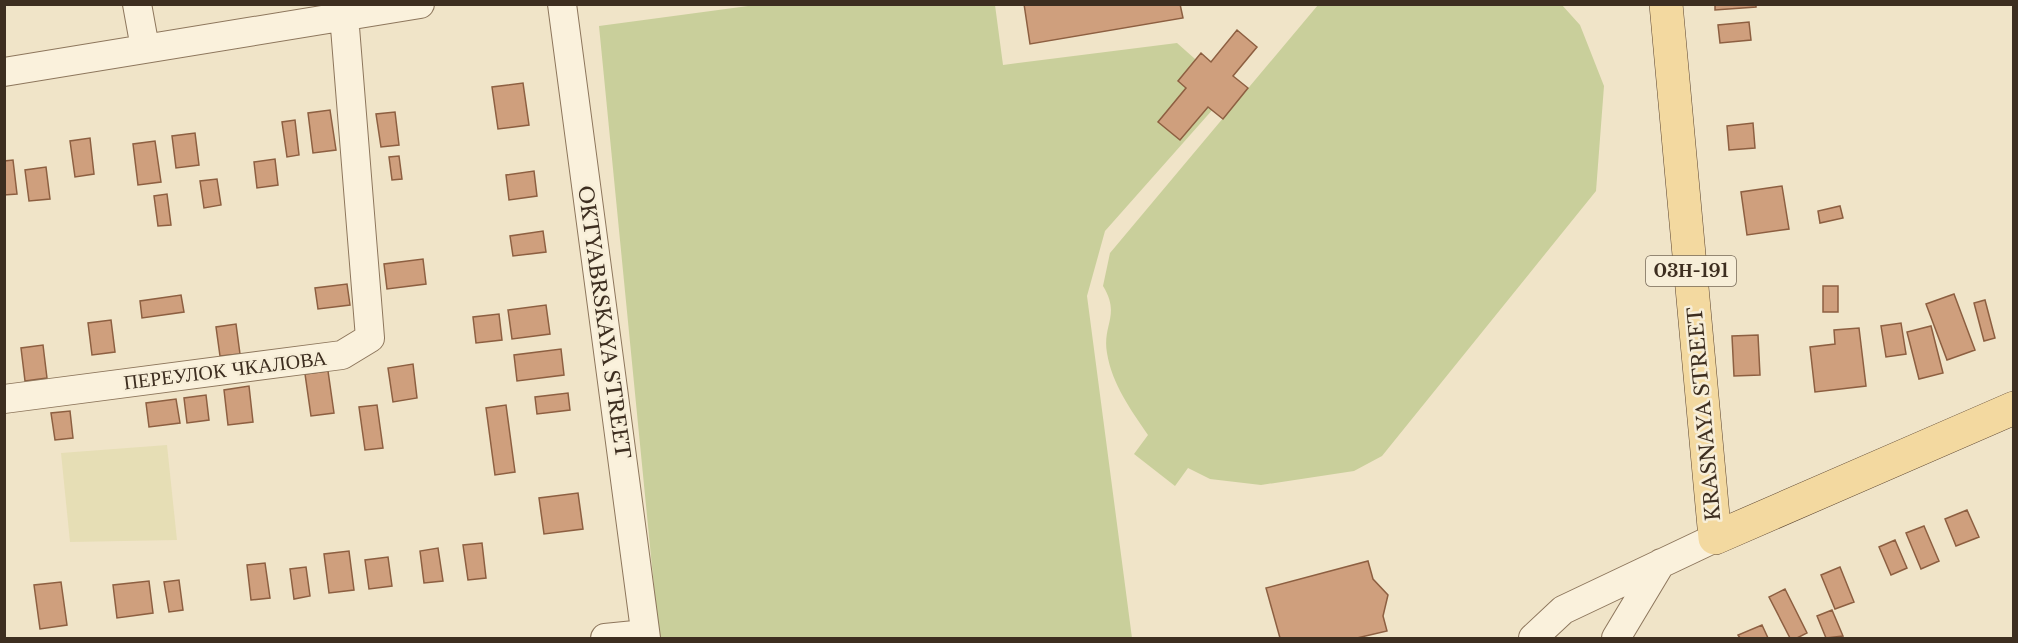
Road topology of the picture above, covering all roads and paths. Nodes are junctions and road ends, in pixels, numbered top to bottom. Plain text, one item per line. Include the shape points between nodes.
1 (137, 4) edge
2 (420, 4) edge
3 (562, 4) edge
4 (1666, 4) edge
5 (344, 15) junction
6 (145, 48) junction
7 (4, 72) edge
8 (4, 399) edge
9 (2013, 408) edge
10 (1716, 538) junction
11 (1660, 564) junction
12 (645, 636) edge
13 (605, 639) edge
14 (1533, 639) edge
15 (1616, 639) edge

1 - 6 street
2 - 5 street
3 - 12 street, OKTYABRSKAYA STREET
4 - 10 main road, KRASNAYA STREET / 03Н-191
5 - 6 street
5 - 8 street, ПЕРЕУЛОК ЧКАЛОВА via 370,338 342,355
6 - 7 street
9 - 10 main road
10 - 11 street
11 - 14 street via 1563,610
11 - 15 street
12 - 13 street

